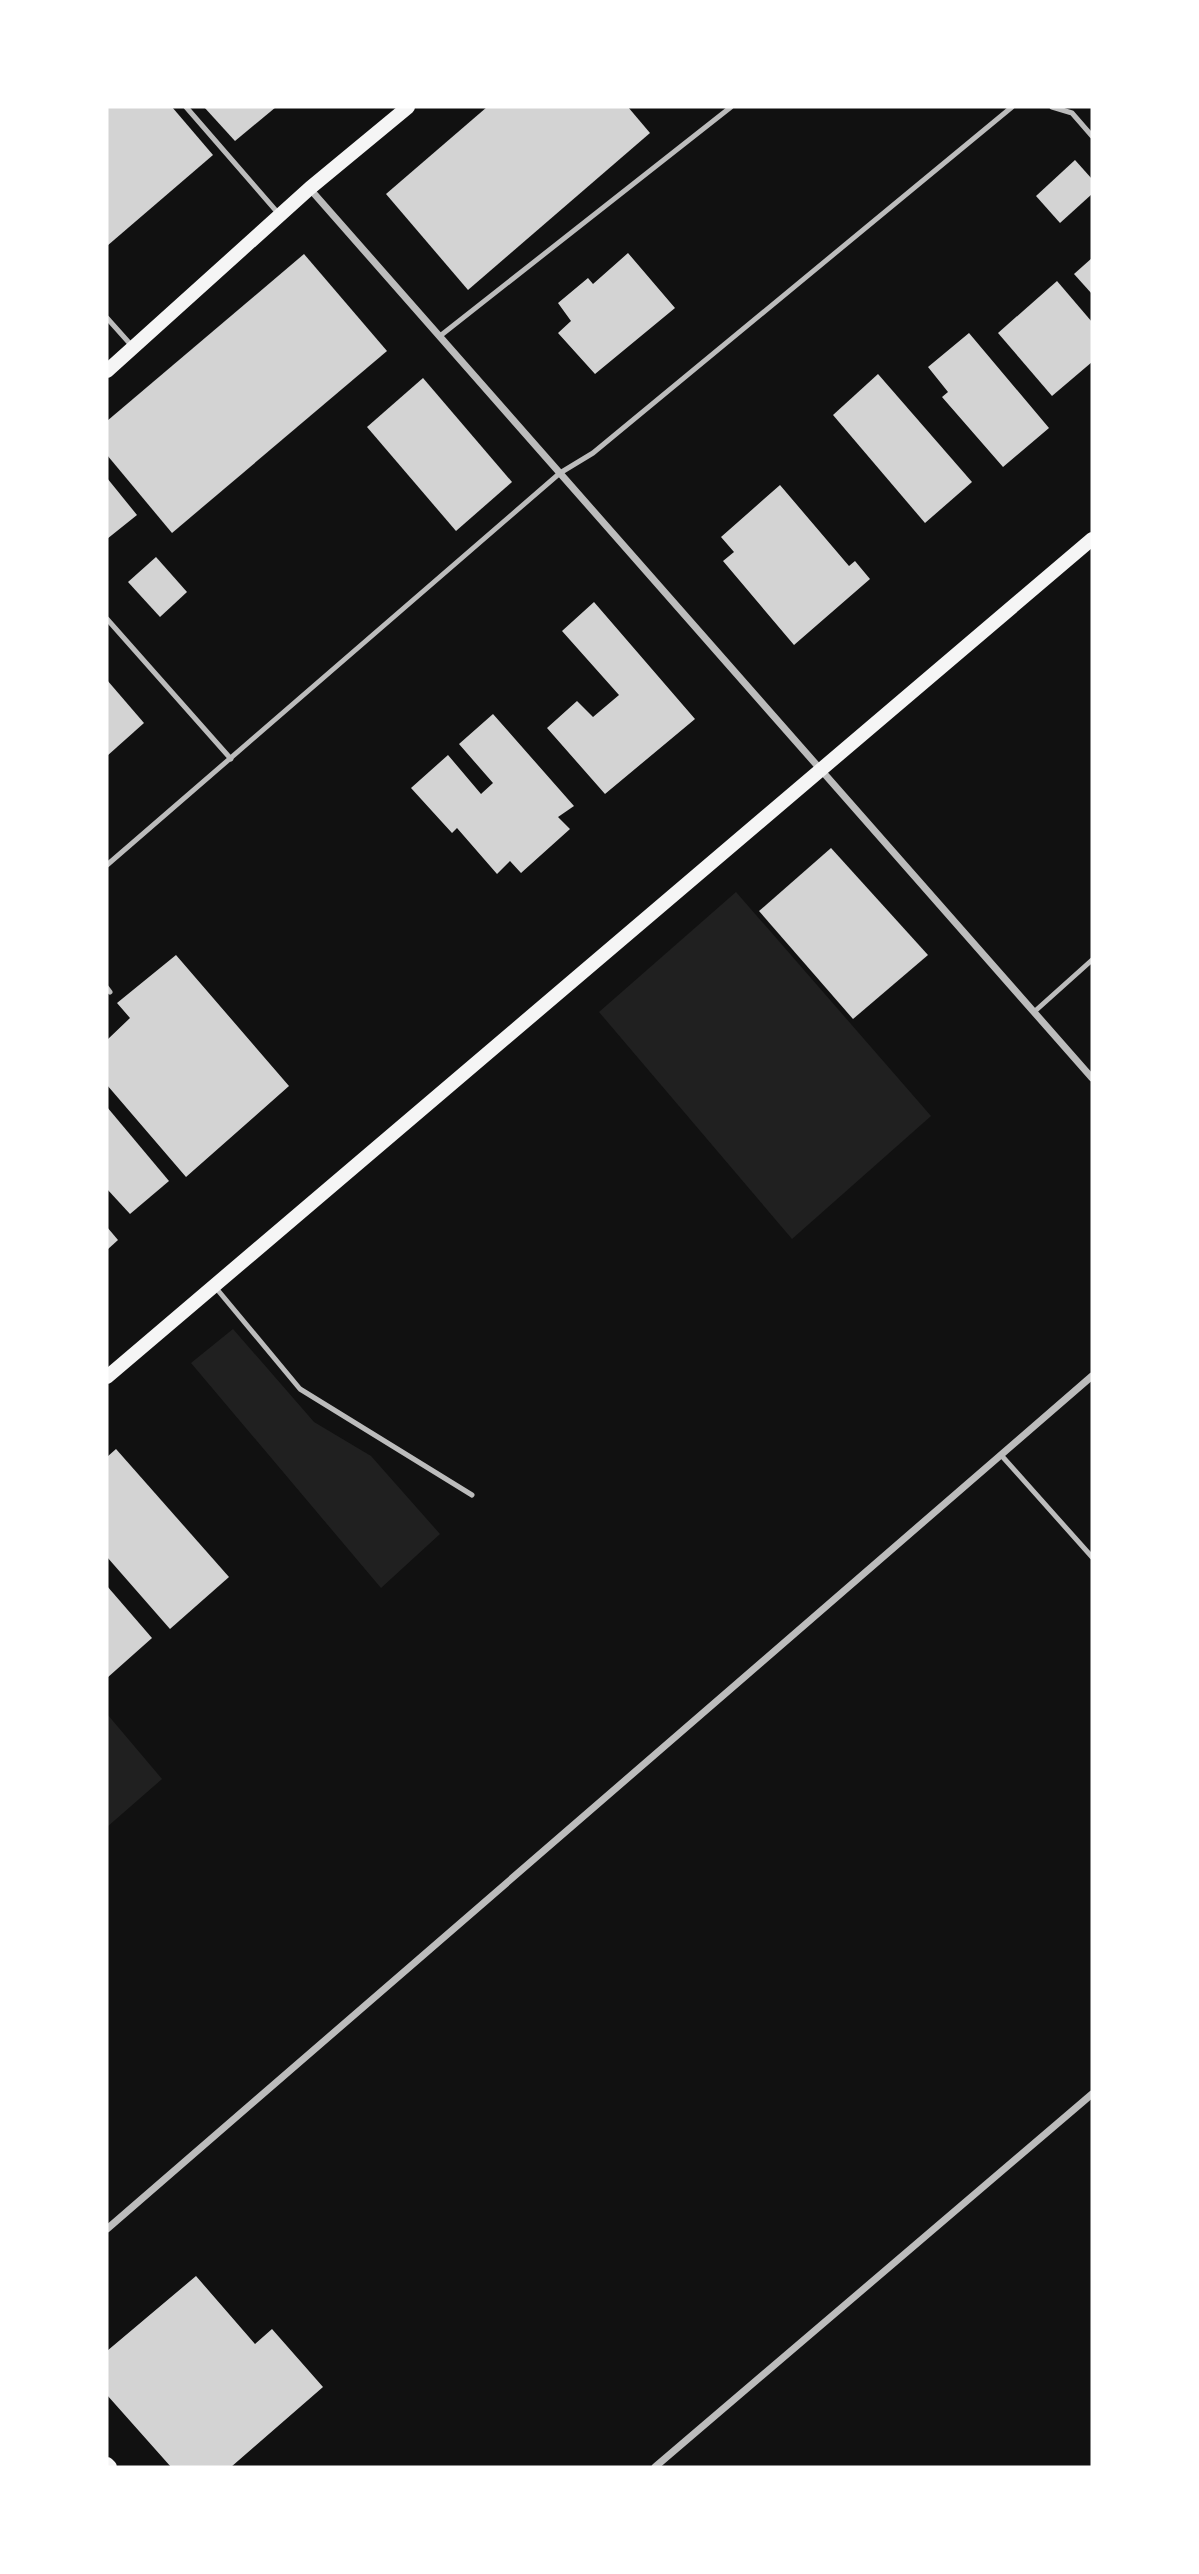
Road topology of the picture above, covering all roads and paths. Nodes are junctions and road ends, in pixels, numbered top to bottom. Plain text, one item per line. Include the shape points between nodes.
1 (186, 107) edge
2 (408, 107) edge
3 (732, 107) edge
4 (1012, 107) edge
5 (1052, 107) edge
6 (1092, 136) edge
7 (310, 188) junction
8 (281, 215) junction
9 (107, 318) edge
10 (440, 336) junction
11 (134, 348) junction
12 (107, 372) edge
13 (560, 473) junction
14 (1092, 539) edge
15 (107, 620) edge
16 (231, 759) junction
17 (822, 770) junction
18 (107, 865) edge
19 (1092, 960) edge
20 (1034, 1012) junction
21 (1092, 1078) edge
22 (214, 1286) junction
23 (1092, 1376) edge
24 (107, 1377) edge
25 (1001, 1455) junction
26 (472, 1495) dead end
27 (1092, 1558) edge
28 (1092, 2094) edge
29 (107, 2229) edge
30 (655, 2467) edge

1 - 8 lane
2 - 7 main road
3 - 10 lane
4 - 13 lane via 593,453
5 - 6 lane via 1072,113
7 - 8 main road
7 - 10 street
8 - 11 main road
9 - 11 lane
10 - 13 street
11 - 12 main road
13 - 16 lane
13 - 17 street
14 - 17 main road
15 - 16 lane
16 - 18 lane
17 - 20 street
17 - 22 main road
19 - 20 lane
20 - 21 street
22 - 24 main road
22 - 26 lane via 300,1389
23 - 25 street
25 - 27 lane
25 - 29 street
28 - 30 street

